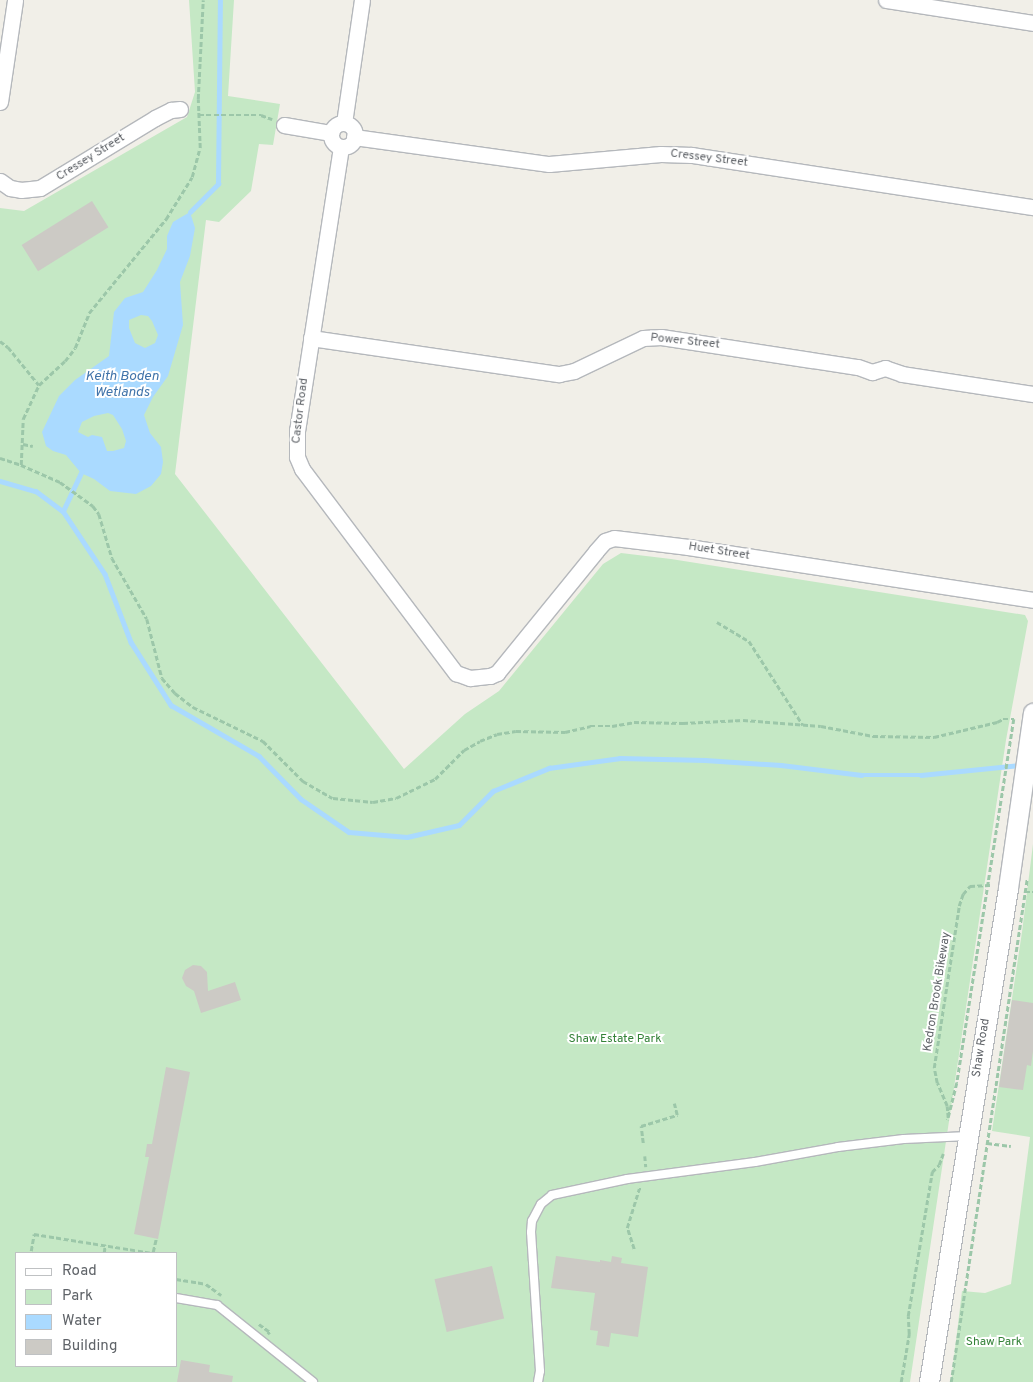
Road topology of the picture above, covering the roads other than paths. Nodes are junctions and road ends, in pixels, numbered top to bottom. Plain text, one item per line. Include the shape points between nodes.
1 (15, 0) edge
2 (362, 0) edge
3 (886, 0) edge
4 (1033, 23) edge
5 (0, 102) edge
6 (180, 109) dead end
7 (344, 123) junction
8 (284, 125) road end
9 (331, 133) junction
10 (354, 137) junction
11 (340, 147) junction
12 (0, 181) edge
13 (1033, 207) edge
14 (311, 338) junction
15 (1033, 394) edge
16 (1033, 600) edge
17 (466, 678) joint
18 (1033, 713) edge
19 (968, 1136) junction
20 (178, 1298) edge
21 (303, 1379) edge
22 (313, 1382) edge
23 (538, 1382) edge
24 (929, 1382) edge

1 - 5 street
2 - 7 street
3 - 4 street
6 - 12 street, Cressey Street via 164,113 40,188 21,190
7 - 9 street via 337,124
7 - 10 street via 354,130
8 - 9 street
9 - 11 street via 332,140
10 - 11 street via 348,146
10 - 13 street, Cressey Street via 549,164 661,154 692,155
11 - 14 street, Castor Road
14 - 15 street, Power Street via 559,374 574,371 643,338 661,337 858,367 869,372 885,368 902,374
14 - 17 street, Castor Road via 297,430 299,463 452,670
16 - 17 street, Huet Street via 614,538 596,551 497,673
18 - 19 street, Shaw Road via 1020,740
19 - 23 lane via 910,1138 838,1147 552,1195 541,1204 532,1221 531,1232 540,1371
19 - 24 street, Shaw Road
20 - 21 lane via 217,1305
21 - 22 lane

